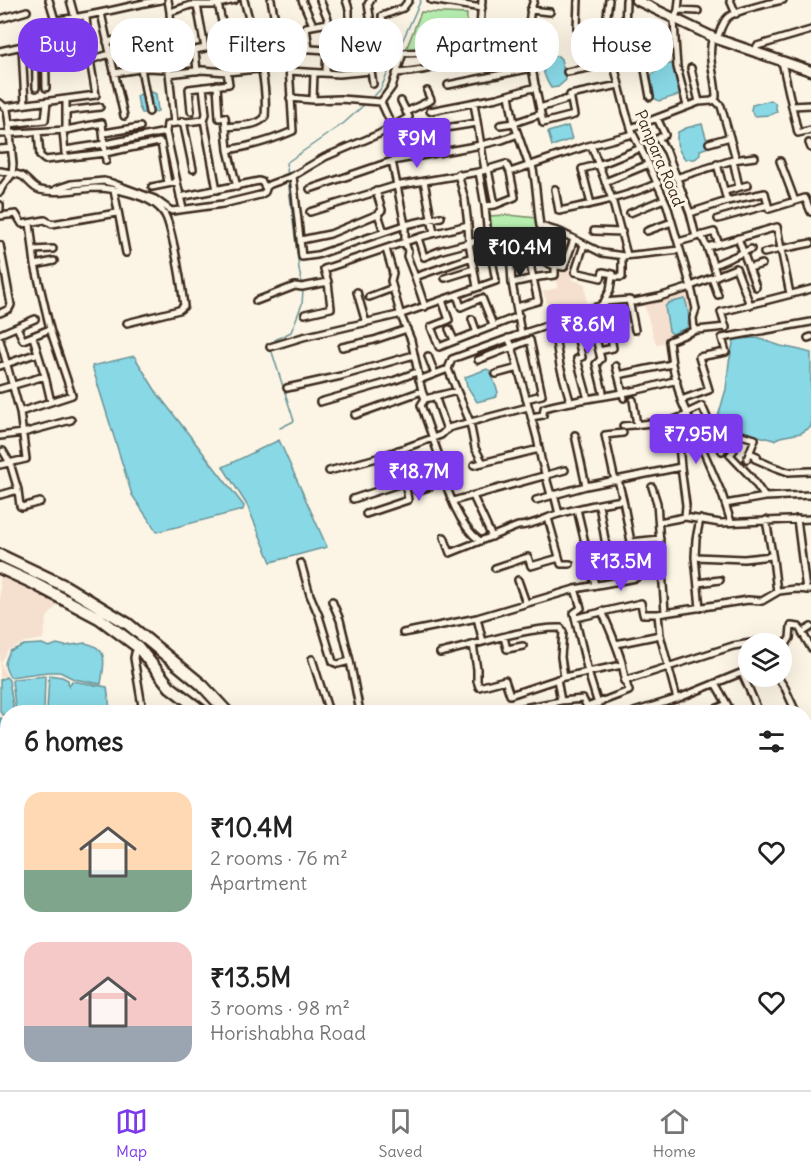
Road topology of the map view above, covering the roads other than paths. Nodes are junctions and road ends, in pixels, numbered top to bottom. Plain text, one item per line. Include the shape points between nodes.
1 (49, 0) edge
2 (70, 0) edge
3 (119, 0) edge
4 (161, 0) edge
5 (168, 0) edge
6 (234, 0) edge
7 (244, 0) edge
8 (271, 0) edge
9 (302, 0) edge
10 (320, 0) edge
11 (346, 0) edge
12 (371, 0) edge
13 (409, 0) edge
14 (431, 0) edge
15 (444, 0) edge
16 (482, 0) edge
17 (534, 0) edge
18 (578, 0) edge
19 (609, 0) edge
20 (626, 0) edge
21 (636, 0) edge
22 (679, 0) edge
23 (730, 0) edge
24 (783, 0) edge
25 (145, 1) edge
26 (190, 3) edge
27 (468, 3) edge
28 (218, 4) junction
29 (198, 5) junction
30 (656, 5) edge
31 (120, 8) junction
32 (482, 8) junction
33 (530, 9) junction
34 (678, 10) junction
35 (698, 11) dead end
36 (27, 12) dead end
37 (170, 12) junction
38 (550, 12) dead end
39 (101, 14) junction
40 (736, 14) junction
41 (86, 17) joint
42 (54, 18) edge
43 (72, 18) joint
44 (170, 18) edge
45 (220, 18) edge
46 (249, 18) edge
47 (275, 18) edge
48 (327, 18) edge
49 (349, 18) edge
50 (369, 18) edge
51 (382, 18) edge
52 (481, 18) edge
53 (530, 18) edge
54 (577, 18) edge
55 (608, 18) edge
56 (625, 18) edge
57 (0, 19) edge
58 (674, 19) junction
59 (319, 24) edge
60 (313, 25) junction
61 (811, 30) edge
62 (715, 38) junction
63 (110, 41) edge
64 (107, 42) junction
65 (18, 47) edge
66 (309, 49) joint
67 (319, 50) edge
68 (0, 51) edge
69 (415, 52) edge
70 (755, 52) junction
71 (110, 56) joint
72 (98, 58) edge
73 (782, 62) junction
74 (691, 68) dead end
75 (197, 71) joint
76 (207, 71) edge
77 (415, 71) edge
78 (571, 71) edge
79 (811, 71) edge
80 (23, 72) edge
81 (36, 72) edge
82 (46, 72) edge
83 (92, 72) edge
84 (119, 72) edge
85 (142, 72) edge
86 (169, 72) edge
87 (230, 72) edge
88 (262, 72) edge
89 (289, 72) edge
90 (302, 72) edge
91 (353, 72) edge
92 (371, 72) edge
93 (512, 72) edge
94 (533, 72) edge
95 (567, 72) dead end
96 (616, 72) edge
97 (645, 72) edge
98 (114, 73) joint
99 (314, 73) junction
100 (326, 73) joint
101 (396, 73) junction
102 (373, 84) dead end
103 (217, 85) junction
104 (448, 85) dead end
105 (619, 85) junction
106 (203, 87) junction
107 (536, 87) junction
108 (36, 88) dead end
109 (46, 88) dead end
110 (427, 91) dead end
111 (509, 95) junction
112 (650, 97) dead end
113 (290, 98) junction
114 (571, 98) junction
115 (714, 99) junction
116 (66, 100) junction
117 (313, 100) junction
118 (401, 101) dead end
119 (47, 102) junction
120 (381, 102) junction
121 (699, 102) junction
122 (474, 103) junction
123 (25, 104) junction
124 (2, 105) edge
125 (811, 105) edge
126 (687, 106) junction
127 (792, 106) junction
128 (100, 107) dead end
129 (66, 111) junction
130 (191, 111) dead end
131 (430, 111) dead end
132 (540, 111) junction
133 (149, 112) dead end
134 (406, 112) junction
135 (124, 116) dead end
136 (657, 118) junction
137 (204, 120) junction
138 (183, 122) junction
139 (174, 123) junction
140 (477, 123) junction
141 (514, 123) junction
142 (9, 124) junction
143 (500, 125) dead end
144 (392, 126) junction
145 (140, 127) dead end
146 (227, 127) junction
147 (64, 130) junction
148 (811, 130) edge
149 (632, 131) junction
150 (38, 132) junction
151 (166, 132) junction
152 (104, 133) junction
153 (0, 134) edge
154 (11, 134) junction
155 (518, 134) junction
156 (730, 137) junction
157 (710, 143) dead end
158 (105, 144) junction
159 (481, 145) junction
160 (591, 145) junction
161 (12, 148) junction
162 (641, 148) junction
163 (0, 149) edge
164 (65, 150) junction
165 (228, 150) junction
166 (105, 153) junction
167 (755, 157) dead end
168 (66, 158) junction
169 (106, 160) dead end
170 (734, 160) junction
171 (392, 161) junction
172 (780, 161) dead end
173 (649, 164) junction
174 (717, 164) junction
175 (598, 165) junction
176 (530, 166) junction
177 (193, 169) dead end
178 (484, 170) junction
179 (0, 171) edge
180 (510, 172) junction
181 (12, 174) junction
182 (458, 174) junction
183 (289, 178) junction
184 (676, 178) junction
185 (424, 181) junction
186 (177, 182) junction
187 (605, 182) junction
188 (168, 183) junction
189 (657, 183) junction
190 (748, 184) dead end
191 (397, 185) junction
192 (152, 187) dead end
193 (237, 187) junction
194 (739, 187) junction
195 (266, 189) junction
196 (310, 189) dead end
197 (555, 189) dead end
198 (114, 190) junction
199 (217, 190) junction
200 (47, 191) junction
201 (376, 191) junction
202 (725, 191) junction
203 (0, 192) edge
204 (180, 197) junction
205 (612, 199) junction
206 (664, 199) junction
207 (727, 201) junction
208 (795, 201) junction
209 (591, 204) junction
210 (495, 205) junction
211 (768, 205) junction
212 (485, 206) junction
213 (183, 210) junction
214 (310, 212) dead end
215 (811, 212) edge
216 (117, 213) junction
217 (630, 213) dead end
218 (690, 213) junction
219 (378, 214) junction
220 (0, 216) edge
221 (441, 217) dead end
222 (432, 219) junction
223 (718, 219) dead end
224 (672, 222) junction
225 (30, 223) junction
226 (405, 225) junction
227 (468, 225) junction
228 (552, 230) junction
229 (594, 231) dead end
230 (647, 231) dead end
231 (384, 232) junction
232 (622, 232) junction
233 (434, 233) junction
234 (698, 236) junction
235 (418, 238) junction
236 (488, 238) junction
237 (738, 238) junction
238 (574, 239) junction
239 (301, 240) junction
240 (405, 242) junction
241 (678, 242) junction
242 (469, 243) junction
243 (811, 243) edge
244 (719, 244) junction
245 (0, 245) edge
246 (584, 245) junction
247 (707, 247) junction
248 (548, 248) dead end
249 (53, 249) dead end
250 (386, 249) junction
251 (752, 249) dead end
252 (781, 249) junction
253 (33, 250) junction
254 (680, 250) junction
255 (510, 251) dead end
256 (531, 252) dead end
257 (126, 253) dead end
258 (743, 253) junction
259 (764, 253) dead end
260 (625, 255) junction
261 (1, 256) edge
262 (472, 257) junction
263 (540, 259) dead end
264 (54, 261) dead end
265 (762, 264) dead end
266 (35, 265) junction
267 (714, 265) junction
268 (555, 266) junction
269 (748, 268) junction
270 (474, 269) junction
271 (2, 276) edge
272 (415, 277) junction
273 (612, 277) junction
274 (715, 277) junction
275 (445, 278) dead end
276 (532, 278) junction
277 (328, 282) junction
278 (512, 283) junction
279 (691, 286) junction
280 (477, 287) junction
281 (756, 287) dead end
282 (393, 288) junction
283 (811, 289) edge
284 (8, 290) junction
285 (357, 292) dead end
286 (0, 293) edge
287 (790, 294) junction
288 (457, 295) junction
289 (718, 295) dead end
290 (369, 297) dead end
291 (256, 300) dead end
292 (442, 300) junction
293 (629, 300) junction
294 (604, 302) junction
295 (750, 305) junction
296 (424, 307) junction
297 (517, 307) junction
298 (589, 309) junction
299 (0, 313) edge
300 (304, 314) dead end
301 (402, 314) junction
302 (572, 314) junction
303 (519, 316) junction
304 (35, 319) dead end
305 (472, 319) dead end
306 (554, 322) junction
307 (811, 322) edge
308 (127, 323) dead end
309 (366, 323) junction
310 (493, 325) junction
311 (17, 327) junction
312 (726, 327) junction
313 (449, 328) dead end
314 (50, 329) junction
315 (407, 329) junction
316 (635, 330) dead end
317 (696, 330) junction
318 (477, 333) junction
319 (522, 333) junction
320 (0, 334) edge
321 (728, 336) junction
322 (33, 337) junction
323 (508, 338) junction
324 (0, 340) edge
325 (454, 340) junction
326 (512, 346) junction
327 (270, 347) dead end
328 (342, 347) dead end
329 (599, 351) junction
330 (38, 352) junction
331 (414, 355) junction
332 (428, 356) dead end
333 (478, 360) dead end
334 (7, 364) junction
335 (672, 364) junction
336 (0, 366) edge
337 (616, 366) dead end
338 (518, 368) junction
339 (448, 369) junction
340 (417, 372) junction
341 (435, 374) junction
342 (496, 374) dead end
343 (618, 375) junction
344 (45, 376) junction
345 (419, 380) junction
346 (677, 380) junction
347 (12, 385) junction
348 (288, 388) dead end
349 (0, 389) edge
350 (422, 391) junction
351 (458, 391) junction
352 (435, 396) junction
353 (604, 396) junction
354 (623, 396) junction
355 (425, 399) junction
356 (526, 399) junction
357 (588, 399) junction
358 (633, 400) dead end
359 (681, 400) junction
360 (51, 402) junction
361 (320, 402) dead end
362 (570, 402) junction
363 (528, 406) junction
364 (20, 412) junction
365 (687, 414) junction
366 (355, 415) dead end
367 (531, 417) junction
368 (71, 420) dead end
369 (470, 422) junction
370 (637, 425) junction
371 (712, 429) junction
372 (447, 430) junction
373 (23, 433) junction
374 (678, 433) dead end
375 (732, 433) junction
376 (574, 435) dead end
377 (0, 436) edge
378 (432, 438) junction
379 (539, 449) junction
380 (399, 450) junction
381 (3, 451) dead end
382 (722, 451) dead end
383 (750, 453) junction
384 (436, 457) junction
385 (747, 459) dead end
386 (10, 463) junction
387 (483, 463) junction
388 (0, 465) edge
389 (474, 465) dead end
390 (681, 467) junction
391 (565, 470) dead end
392 (329, 471) dead end
393 (811, 471) edge
394 (545, 475) junction
395 (617, 480) junction
396 (405, 482) junction
397 (586, 486) junction
398 (652, 487) dead end
399 (18, 490) junction
400 (417, 491) dead end
401 (0, 495) edge
402 (553, 495) junction
403 (811, 495) edge
404 (473, 496) junction
405 (765, 496) junction
406 (353, 500) dead end
407 (536, 500) dead end
408 (623, 500) junction
409 (453, 501) junction
410 (40, 502) dead end
411 (725, 504) junction
412 (599, 505) junction
413 (578, 509) junction
414 (366, 514) dead end
415 (559, 514) junction
416 (685, 517) junction
417 (548, 518) junction
418 (700, 519) junction
419 (797, 519) junction
420 (811, 519) edge
421 (766, 520) junction
422 (658, 522) junction
423 (730, 522) junction
424 (444, 537) dead end
425 (492, 537) junction
426 (660, 539) junction
427 (480, 541) junction
428 (631, 542) junction
429 (0, 555) edge
430 (772, 556) junction
431 (695, 557) junction
432 (559, 558) junction
433 (301, 563) dead end
434 (570, 564) dead end
435 (589, 567) junction
436 (0, 568) edge
437 (495, 568) dead end
438 (662, 571) junction
439 (636, 578) junction
440 (518, 580) dead end
441 (720, 580) dead end
442 (698, 583) junction
443 (594, 585) junction
444 (575, 589) junction
445 (809, 590) edge
446 (777, 592) junction
447 (332, 601) dead end
448 (526, 603) junction
449 (700, 608) junction
450 (602, 611) junction
451 (662, 613) junction
452 (477, 618) junction
453 (576, 618) junction
454 (811, 627) edge
455 (404, 633) dead end
456 (790, 633) edge
457 (802, 633) junction
458 (660, 635) junction
459 (504, 637) junction
460 (483, 642) junction
461 (616, 644) junction
462 (473, 645) junction
463 (738, 645) edge
464 (523, 646) dead end
465 (138, 647) junction
466 (811, 648) edge
467 (440, 652) dead end
468 (312, 659) dead end
469 (350, 661) junction
470 (622, 665) junction
471 (669, 667) junction
472 (588, 672) junction
473 (738, 674) edge
474 (560, 678) junction
475 (624, 681) junction
476 (715, 683) junction
477 (748, 687) edge
478 (784, 687) edge
479 (677, 699) junction
480 (561, 701) junction
481 (598, 704) joint
482 (728, 704) edge
483 (142, 705) edge
484 (194, 705) edge
485 (221, 705) edge
486 (327, 705) edge
487 (359, 705) edge
488 (540, 705) edge
489 (586, 705) edge
490 (658, 705) edge
491 (756, 705) edge
492 (793, 705) edge

1 - 42 street
2 - 43 street
3 - 31 street
4 - 25 street
5 - 37 street
6 - 28 street
7 - 46 street
8 - 47 street
9 - 60 street
10 - 48 street
11 - 49 street
12 - 50 street
13 - 51 street via 403,8
14 - 15 street
15 - 27 street
16 - 32 street
17 - 33 street
18 - 54 street
19 - 55 street, Panpara Road
20 - 56 street
21 - 30 main road
22 - 34 street
23 - 40 street
24 - 40 street
25 - 31 street
26 - 29 street
26 - 37 street
27 - 32 street
28 - 29 street
28 - 45 street
29 - 75 street via 205,48 195,50
30 - 58 main road
31 - 39 street
32 - 52 street
33 - 38 street
33 - 53 street
34 - 35 street
34 - 58 street
36 - 57 street
37 - 44 street
39 - 41 street
39 - 64 street
40 - 62 street via 729,16
41 - 43 street
58 - 62 main road
58 - 126 street via 677,67
59 - 60 street
60 - 66 street via 306,27
61 - 70 street via 757,46
62 - 70 main road
62 - 115 street via 710,45
63 - 64 street
64 - 71 street
65 - 68 street
66 - 67 street
69 - 101 street via 403,53
70 - 73 main road
71 - 72 street
73 - 79 main road
73 - 127 street
74 - 121 street
75 - 76 street
77 - 101 street
78 - 95 street
80 - 123 street
81 - 108 street
82 - 109 street
83 - 116 street via 96,95
84 - 98 street
85 - 133 street
86 - 139 street
87 - 103 street via 229,84
88 - 146 street via 265,117 251,124
89 - 113 street
90 - 99 street
91 - 100 street
92 - 102 street
93 - 104 street
94 - 107 street
96 - 105 street, Panpara Road
97 - 112 street
98 - 135 street
99 - 100 street
99 - 117 street
101 - 120 street
103 - 106 street
103 - 146 street via 219,118 225,117
105 - 114 street via 570,95
105 - 149 street, Panpara Road
106 - 130 street via 189,89
106 - 137 street
107 - 111 street
107 - 132 street
110 - 134 street via 431,100
111 - 122 street
111 - 141 street
113 - 117 street
113 - 165 street via 292,131 274,140
114 - 132 street
114 - 132 street via 574,116 543,123
115 - 121 street
115 - 156 street via 721,106
116 - 119 street
116 - 129 street
117 - 120 street
118 - 134 street
119 - 123 street
119 - 142 street via 45,120
120 - 144 street
121 - 126 street
122 - 131 street
122 - 140 street
123 - 124 street
124 - 142 street
125 - 127 street
126 - 136 street
127 - 148 street via 798,133
128 - 129 street
129 - 147 street
132 - 141 street
134 - 144 street via 409,117
136 - 149 street
136 - 184 street via 665,135 658,138
137 - 138 street
137 - 199 street
138 - 139 street
138 - 177 street
139 - 151 street via 167,124
140 - 144 street via 400,138
140 - 159 street
141 - 143 street
141 - 155 street
142 - 154 street
144 - 183 street
145 - 152 street
146 - 165 street
147 - 150 street
147 - 152 street via 102,123
147 - 164 street
149 - 160 street
149 - 162 street, Panpara Road
150 - 154 street
150 - 168 street via 42,159
151 - 158 street
151 - 186 street
152 - 158 street
153 - 154 street
154 - 161 street
155 - 159 street
155 - 176 street
156 - 157 street
156 - 170 street
158 - 164 street
158 - 166 street
159 - 171 street
159 - 178 street
160 - 175 street
160 - 176 street
161 - 163 street
161 - 181 street
162 - 173 street, Panpara Road
162 - 175 street
164 - 168 street
165 - 193 street
166 - 168 street
166 - 169 street
166 - 188 street via 159,142
167 - 170 street
170 - 174 street
170 - 194 street
171 - 191 street
171 - 196 street
172 - 208 street
173 - 187 street
173 - 189 street, Panpara Road
174 - 184 street
174 - 202 street
175 - 187 street
175 - 209 street via 582,169
176 - 180 street
176 - 228 street via 540,226
178 - 180 street via 506,164
178 - 182 street
178 - 210 street
178 - 212 street
179 - 181 street
180 - 210 street via 516,197
181 - 200 street via 22,176 37,190
181 - 203 street
182 - 185 street
182 - 227 street
183 - 195 street
183 - 239 street
184 - 218 street
185 - 191 street
185 - 222 street
186 - 188 street
186 - 204 street
187 - 205 street
188 - 192 street
189 - 205 street
189 - 206 street, Panpara Road
190 - 194 street
191 - 201 street
191 - 226 street
193 - 195 street via 259,181
193 - 199 street
194 - 202 street
195 - 213 street via 260,195
197 - 209 street via 560,211
198 - 200 street
198 - 216 street
198 - 308 street via 145,199 158,206 166,217 184,306
199 - 204 street
200 - 213 street via 104,181 155,199 170,210
201 - 214 street
201 - 219 street via 382,210
202 - 207 street
204 - 213 street
205 - 209 street
205 - 232 street
206 - 217 street
206 - 224 street, Panpara Road
207 - 211 street via 765,193
207 - 218 street
208 - 211 street via 769,209
208 - 215 street via 806,198
210 - 212 street
211 - 223 street
212 - 236 street
216 - 225 street via 52,224 45,220
216 - 257 street
218 - 234 street
219 - 231 street
219 - 239 street via 330,234
220 - 225 street via 16,214 20,223
221 - 222 street
222 - 226 street
222 - 233 street
224 - 230 street
224 - 241 street, Panpara Road
225 - 253 street
226 - 231 street
226 - 240 street
227 - 233 street
227 - 242 street
228 - 238 street
228 - 248 street
229 - 232 street
231 - 239 street via 302,257
232 - 260 street
233 - 235 street
234 - 241 street
234 - 244 street via 714,232
234 - 247 street
235 - 240 street
235 - 242 street via 424,257
236 - 242 street
236 - 280 street via 496,281
237 - 244 street
237 - 252 street via 777,227
237 - 258 street
238 - 246 street
238 - 268 street via 564,267
240 - 250 street
240 - 272 street
241 - 254 street, Panpara Road
242 - 262 street
243 - 252 street
244 - 247 street
245 - 261 street
246 - 260 street via 602,253
246 - 273 street via 575,273 601,278 603,272 613,274
247 - 267 street
249 - 253 street
250 - 277 street via 324,269
250 - 282 street
251 - 258 street
252 - 259 street
252 - 287 street
253 - 266 street
254 - 260 street
254 - 279 street, Panpara Road
255 - 278 street
256 - 276 street
258 - 267 street
258 - 269 street
260 - 273 street via 622,277
261 - 271 street
262 - 270 street
262 - 272 street
263 - 268 street
264 - 266 street
265 - 269 street
266 - 314 street
267 - 274 street
268 - 276 street via 555,274
269 - 281 street
270 - 275 street
270 - 280 street
271 - 284 street
272 - 296 street
273 - 294 street
274 - 279 street
274 - 289 street
274 - 295 street via 736,268
276 - 278 street
276 - 297 street via 538,301
277 - 291 street via 295,286
277 - 300 street via 331,308
278 - 297 street
279 - 293 street via 634,302
279 - 317 street, Panpara Road
280 - 288 street
282 - 290 street
282 - 301 street
283 - 287 street
284 - 286 street
284 - 299 street via 11,305
285 - 309 street
287 - 295 street
288 - 292 street
288 - 310 street via 461,307 482,298
292 - 296 street
292 - 325 street via 449,320 430,327 439,346
293 - 294 street
293 - 316 street
294 - 298 street
294 - 329 street via 613,348
295 - 312 street via 721,312
296 - 301 street
297 - 303 street
298 - 302 street
298 - 329 street
301 - 309 street
301 - 315 street
302 - 306 street
302 - 357 street via 582,357 577,359
303 - 310 street
303 - 319 street
304 - 311 street
305 - 318 street
306 - 319 street
306 - 362 street
307 - 321 street
309 - 327 street
310 - 318 street
311 - 320 street
311 - 322 street via 23,340
312 - 317 street
312 - 321 street
313 - 325 street
314 - 322 street
314 - 360 street via 72,394
315 - 328 street
315 - 331 street
317 - 335 street via 669,341
318 - 325 street
319 - 323 street
321 - 359 street via 722,338 726,352 699,357 709,390
322 - 330 street
323 - 326 street
323 - 339 street via 452,359
324 - 334 street
326 - 333 street
326 - 338 street
326 - 356 street via 530,340 542,395
329 - 353 street via 601,359 596,364
330 - 334 street
330 - 344 street
331 - 340 street
331 - 348 street
332 - 341 street
334 - 336 street
334 - 347 street
335 - 343 street
335 - 346 street
337 - 343 street
338 - 342 street
338 - 356 street
339 - 341 street
339 - 351 street
340 - 345 street
340 - 361 street
341 - 345 street
343 - 354 street
344 - 347 street
344 - 360 street
345 - 350 street
346 - 354 street
346 - 359 street
347 - 349 street
347 - 364 street
350 - 355 street
350 - 366 street
351 - 352 street
351 - 369 street
352 - 355 street
352 - 372 street
353 - 354 street
353 - 357 street
355 - 378 street via 421,405
356 - 363 street
357 - 362 street
358 - 370 street
359 - 365 street
360 - 364 street
362 - 367 street via 544,408 543,415
363 - 367 street
363 - 369 street
364 - 373 street
365 - 370 street
365 - 371 street via 702,406
365 - 411 street
367 - 379 street
368 - 373 street
369 - 372 street
369 - 387 street via 475,448
370 - 395 street via 605,435
371 - 375 street
371 - 382 street
372 - 378 street
373 - 377 street
373 - 386 street via 26,459
374 - 390 street
375 - 383 street via 755,439
375 - 405 street via 730,445 734,450 730,455
376 - 397 street
378 - 380 street
378 - 384 street via 439,456
379 - 387 street
379 - 394 street
380 - 392 street
380 - 396 street
381 - 386 street
383 - 385 street
383 - 393 street via 781,470
384 - 400 street via 422,462 431,486
384 - 409 street
386 - 388 street
386 - 399 street
387 - 389 street
390 - 395 street
390 - 416 street
391 - 394 street
394 - 402 street
394 - 404 street
395 - 397 street
395 - 408 street
396 - 406 street
396 - 414 street via 408,500
397 - 402 street
398 - 422 street
399 - 401 street
399 - 410 street via 22,507
402 - 407 street
402 - 415 street
403 - 405 street
404 - 409 street
404 - 425 street
405 - 411 street
408 - 412 street
408 - 428 street
409 - 427 street via 464,525
411 - 423 street
412 - 413 street
412 - 435 street via 609,562
413 - 415 street
413 - 435 street
415 - 417 street
416 - 418 street
416 - 422 street
417 - 425 street
417 - 432 street
418 - 423 street
418 - 431 street
419 - 420 street
419 - 421 street
419 - 445 street
421 - 423 street
421 - 430 street
422 - 426 street
424 - 427 street via 450,553
425 - 427 street
426 - 428 street
426 - 438 street
428 - 439 street
429 - 485 highway via 65,586 128,624
430 - 431 street
430 - 446 street
431 - 442 street
432 - 434 street via 561,564
432 - 437 street via 531,566 528,557
433 - 469 street via 333,662
435 - 443 street
436 - 465 highway via 99,618
438 - 439 street via 639,573
438 - 451 street
439 - 443 street
440 - 448 street
441 - 442 street
442 - 449 street
443 - 444 street
444 - 448 street
444 - 453 street via 580,608 574,613
445 - 446 street
446 - 449 street via 762,601
447 - 469 street
448 - 452 street
449 - 451 street
450 - 451 street via 640,603 643,614
450 - 453 street
450 - 461 street
451 - 458 street
452 - 455 street
452 - 460 street
453 - 472 street
454 - 457 street
456 - 457 street via 791,626 799,627
457 - 466 street
458 - 461 street
458 - 471 street
459 - 460 street
459 - 464 street via 507,649
459 - 474 street via 561,628
460 - 462 street
461 - 470 street
462 - 467 street
462 - 474 street via 479,687 505,680 510,695
463 - 471 street
465 - 483 street via 134,658
465 - 484 highway via 170,687
468 - 486 street
469 - 487 street
470 - 472 street
470 - 475 street
471 - 475 street
471 - 479 street
472 - 474 street
472 - 481 street
473 - 476 street
474 - 480 street
475 - 481 street via 629,692
476 - 479 street
476 - 482 street
477 - 491 street
478 - 492 street
479 - 490 street
480 - 488 street
480 - 489 street via 583,699

